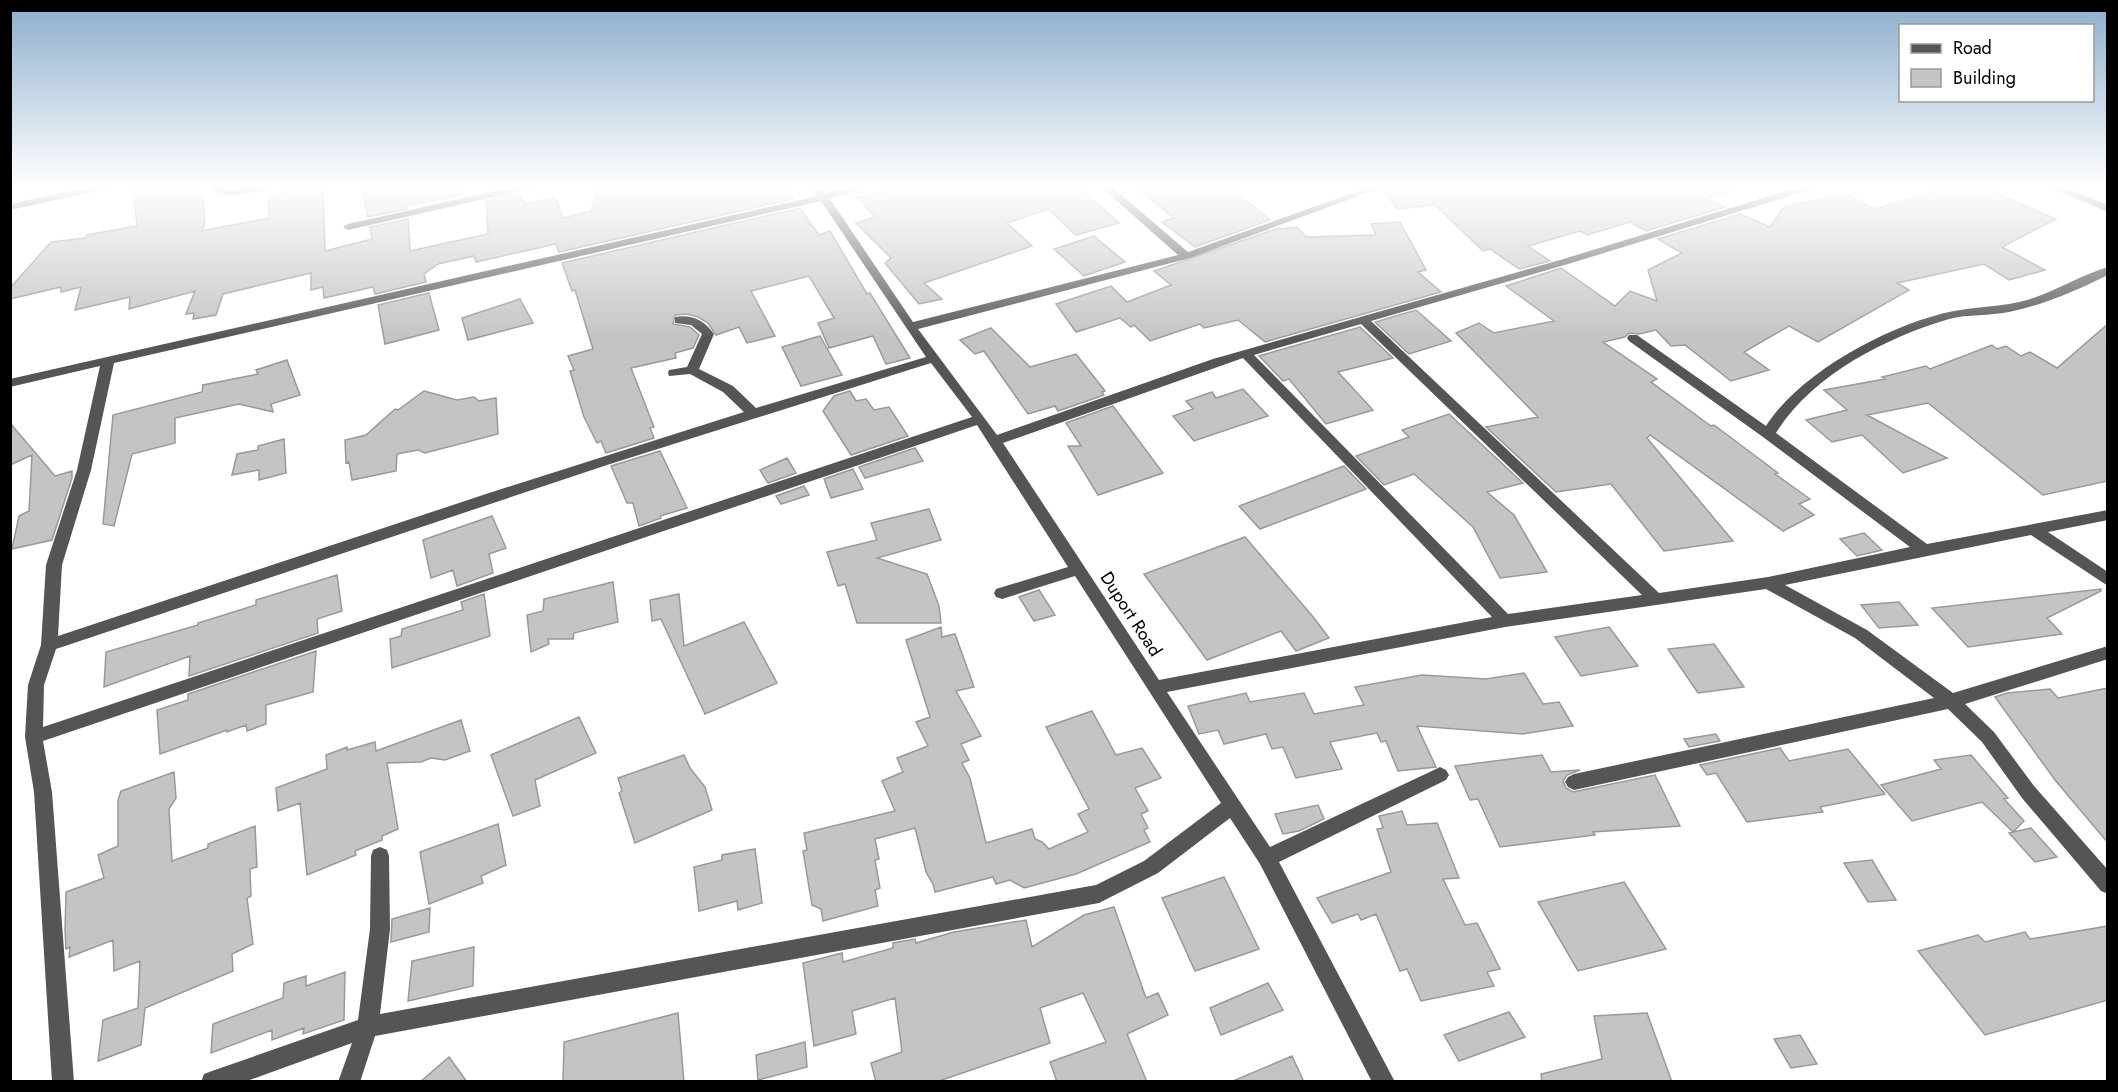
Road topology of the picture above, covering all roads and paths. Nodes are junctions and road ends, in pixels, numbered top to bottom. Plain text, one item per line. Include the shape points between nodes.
1 (628, 237) edge
2 (850, 237) edge
3 (1163, 237) edge
4 (1237, 237) edge
5 (1643, 237) edge
6 (1185, 256) junction
7 (2108, 270) edge
8 (679, 320) dead end
9 (1364, 321) junction
10 (910, 327) junction
11 (1633, 338) dead end
12 (1246, 354) junction
13 (935, 358) junction
14 (108, 361) junction
15 (692, 370) junction
16 (674, 373) dead end
17 (10, 383) edge
18 (753, 413) junction
19 (980, 419) junction
20 (1768, 434) junction
21 (994, 441) junction
22 (2108, 514) edge
23 (2035, 530) junction
24 (1924, 550) junction
25 (1079, 569) junction
26 (2108, 580) edge
27 (1768, 583) junction
28 (1002, 593) dead end
29 (1656, 599) junction
30 (1505, 621) junction
31 (49, 645) junction
32 (2108, 652) edge
33 (1156, 687) junction
34 (1951, 701) junction
35 (34, 737) junction
36 (1440, 775) dead end
37 (1574, 782) dead end
38 (1233, 805) junction
39 (380, 855) dead end
40 (1267, 858) junction
41 (2108, 885) edge
42 (368, 1027) junction
43 (63, 1082) edge
44 (212, 1082) edge
45 (349, 1082) edge
46 (1384, 1082) edge

1 - 14 street
2 - 10 street, Duport Road
3 - 6 street
4 - 6 street
5 - 9 street
6 - 10 street
7 - 20 street via 2008,309 1950,316 1921,324 1873,346 1806,389 1785,408
8 - 15 street via 693,319 708,334
9 - 12 street
9 - 29 street
10 - 13 street, Duport Road
11 - 20 street
12 - 21 street
12 - 30 street
13 - 18 street
13 - 19 street, Duport Road
14 - 17 street
14 - 31 street via 84,470 54,565
15 - 16 street
15 - 18 street via 728,389
18 - 31 street
19 - 21 street, Duport Road
19 - 35 street
20 - 24 street
21 - 25 street, Duport Road
22 - 23 street
23 - 24 street
23 - 26 street
24 - 27 street
25 - 28 street
25 - 33 street, Duport Road
27 - 29 street
27 - 34 street via 1861,634
29 - 30 street
30 - 33 street
31 - 35 street via 36,685
32 - 34 street
33 - 38 street, Duport Road
34 - 37 street
34 - 41 street via 1988,737 2028,792
35 - 43 street via 43,792
36 - 40 street
38 - 40 street, Duport Road
38 - 42 street via 1151,867 1099,894
39 - 42 street via 380,929
40 - 46 street, Duport Road
42 - 44 street
42 - 45 street

